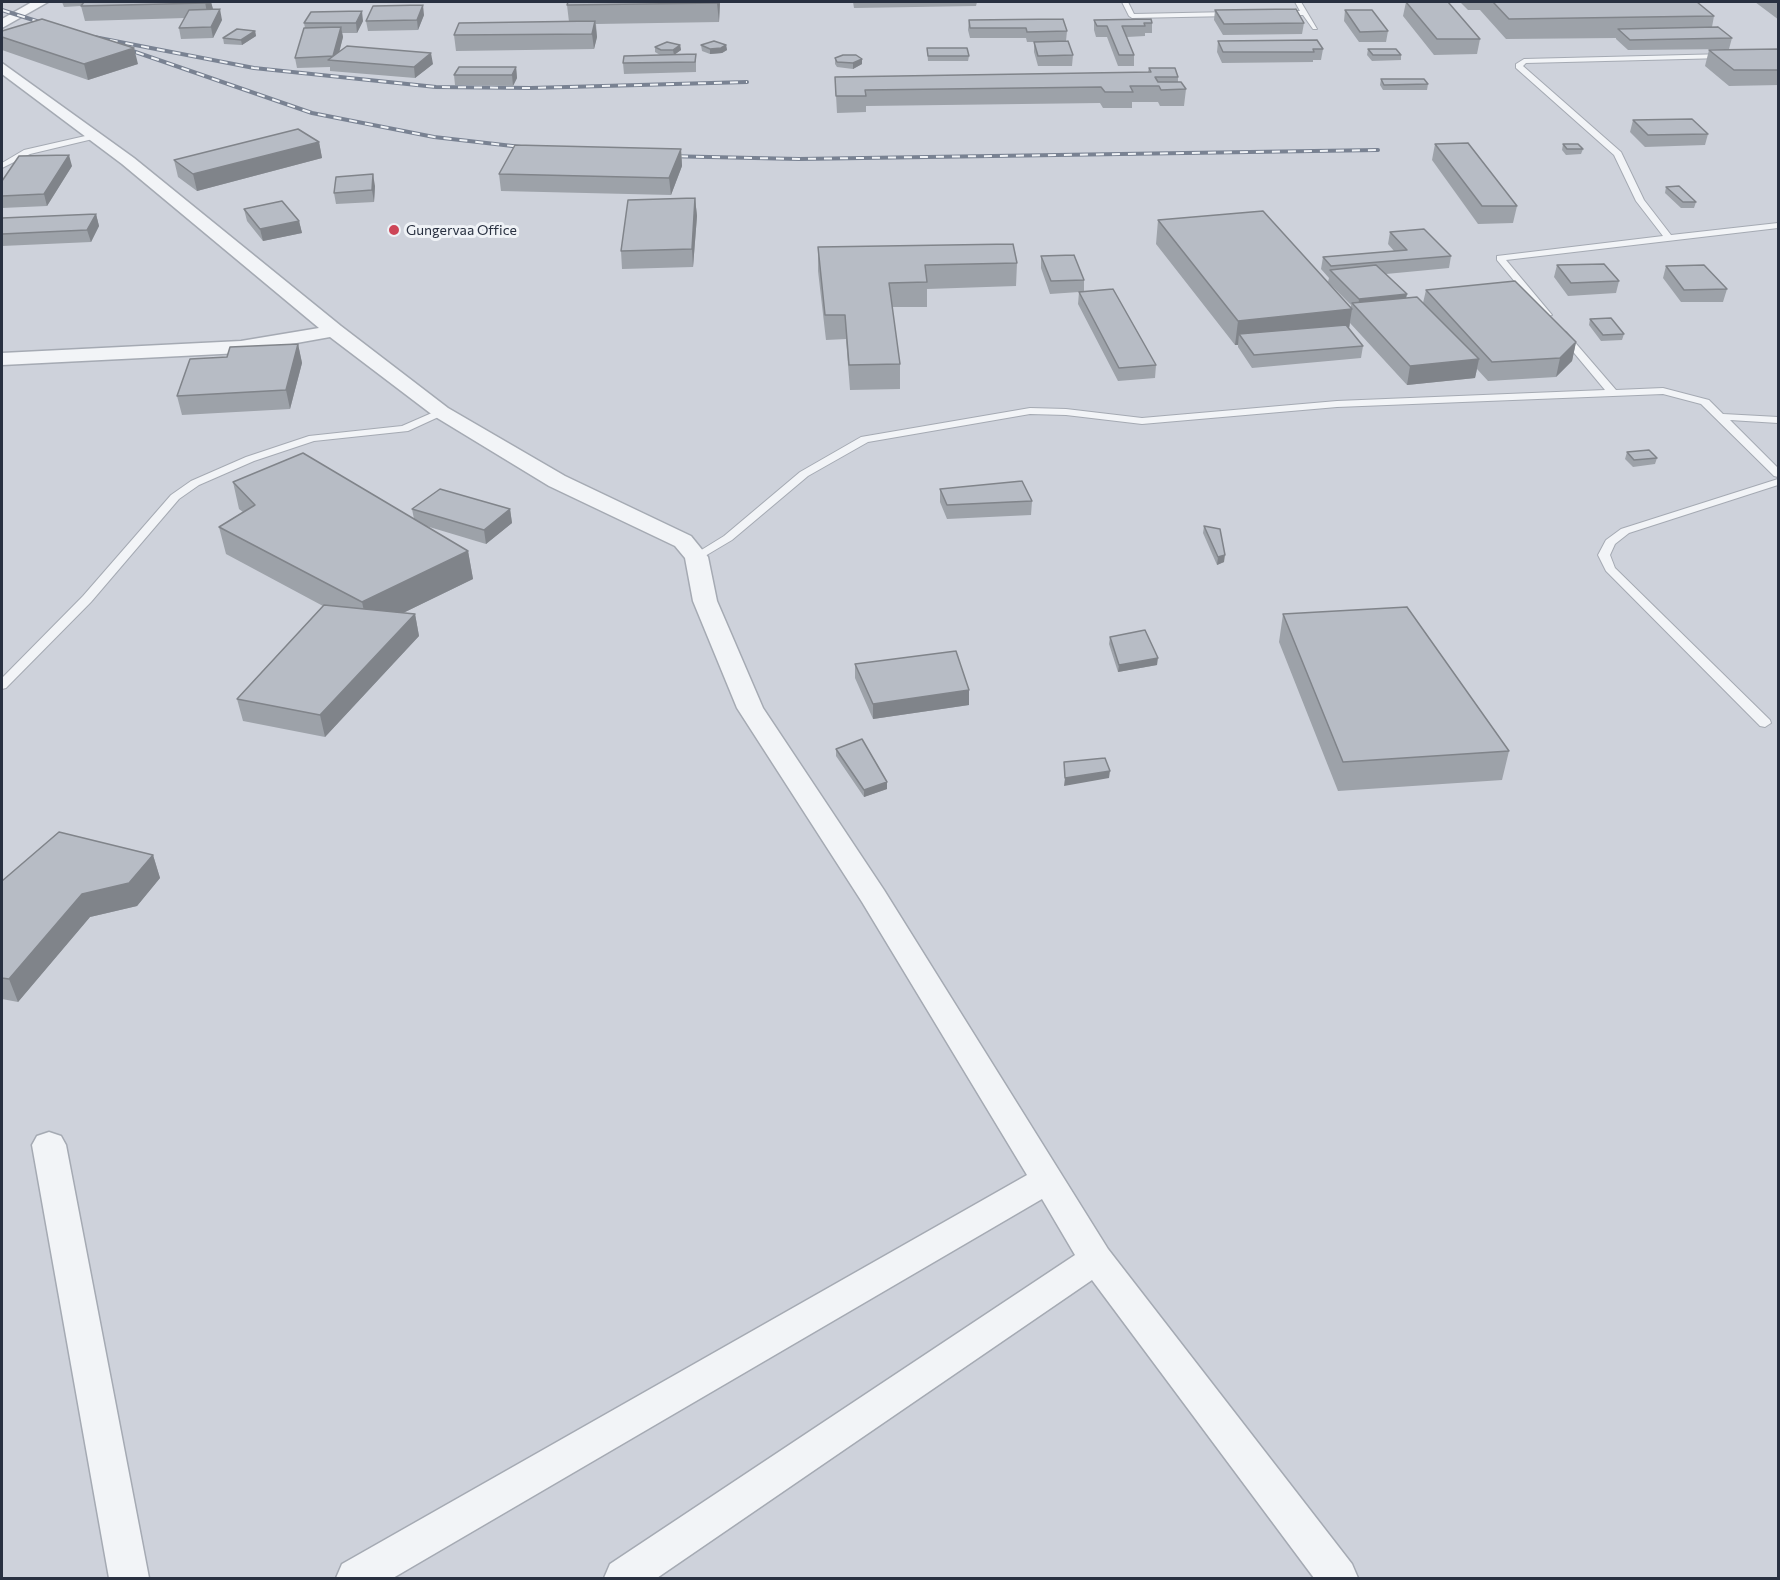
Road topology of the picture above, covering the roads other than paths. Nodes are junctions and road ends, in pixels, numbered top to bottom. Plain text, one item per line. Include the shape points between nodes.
1 (41, 2) edge
2 (1125, 2) edge
3 (1298, 2) edge
4 (1270, 13) edge
5 (1305, 13) junction
6 (1236, 14) edge
7 (2, 24) edge
8 (1314, 28) dead end
9 (1731, 56) edge
10 (2, 67) edge
11 (94, 136) junction
12 (2, 166) edge
13 (1779, 225) edge
14 (1669, 238) junction
15 (334, 330) junction
16 (2, 359) edge
17 (1613, 393) junction
18 (441, 412) junction
19 (1723, 417) junction
20 (1779, 420) edge
21 (1779, 474) edge
22 (1779, 482) edge
23 (696, 557) junction
24 (2, 685) edge
25 (1765, 723) dead end
26 (50, 1145) dead end
27 (1047, 1180) junction
28 (1096, 1259) junction
29 (129, 1578) edge
30 (356, 1578) edge
31 (624, 1578) edge
32 (1338, 1578) edge

1 - 7 street
2 - 6 lane via 1131,16
3 - 5 lane
4 - 5 lane
5 - 8 lane
9 - 14 lane via 1524,61 1519,66 1618,154 1640,201
10 - 11 street
11 - 12 lane via 27,152
11 - 15 street
13 - 14 lane
14 - 17 lane via 1500,258
15 - 16 street via 241,347
15 - 18 street
17 - 19 lane via 1681,394 1706,402
17 - 23 lane via 1337,404 1142,421 1030,411 866,439 804,474 728,538
18 - 23 street via 557,481 683,541
18 - 24 lane via 404,429 313,438 195,483 175,497 87,599
19 - 20 lane
19 - 21 lane
22 - 25 lane via 1625,531 1610,542 1604,555 1610,569
23 - 27 street via 705,602 750,708 874,897
26 - 29 street
27 - 28 street
27 - 30 street
28 - 31 street
28 - 32 street

